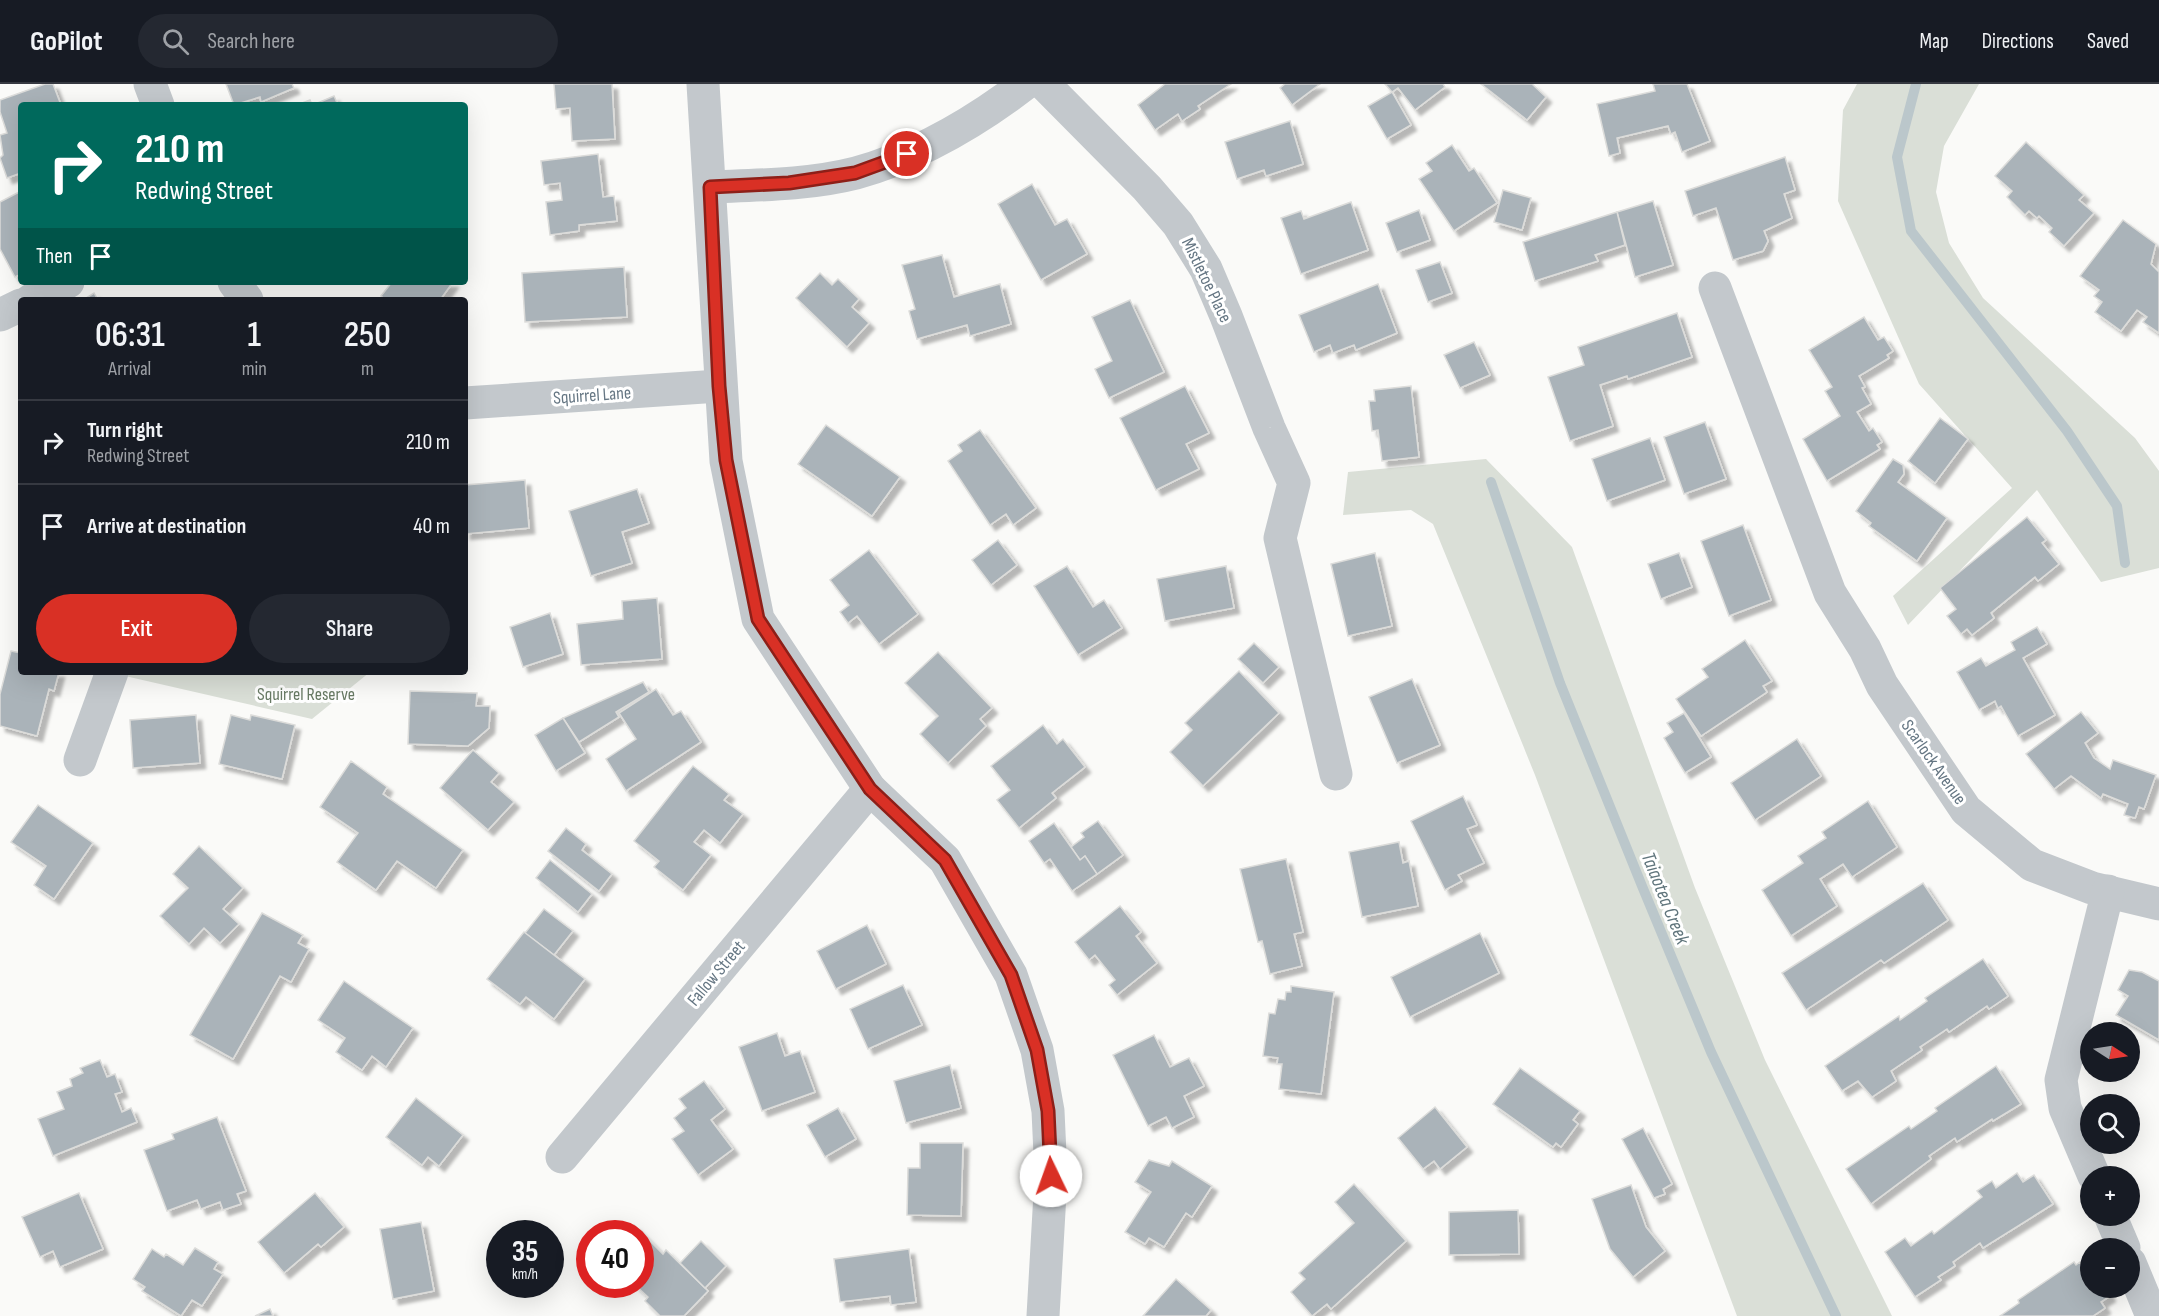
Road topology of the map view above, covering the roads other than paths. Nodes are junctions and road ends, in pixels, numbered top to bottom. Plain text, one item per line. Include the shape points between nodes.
1 (150, 84) edge
2 (704, 84) edge
3 (1025, 84) edge
4 (1044, 84) edge
5 (157, 102) edge
6 (710, 187) junction
7 (62, 285) edge
8 (1715, 288) dead end
9 (37, 297) edge
10 (18, 306) edge
11 (0, 315) edge
12 (719, 386) junction
13 (468, 403) edge
14 (111, 675) edge
15 (80, 760) dead end
16 (1336, 774) dead end
17 (870, 789) junction
18 (2108, 891) junction
19 (2159, 904) edge
20 (562, 1157) dead end
21 (2090, 1166) edge
22 (2140, 1287) edge
23 (1043, 1316) edge
24 (2152, 1316) edge

1 - 5 street
2 - 6 street
3 - 6 street via 954,133 855,173 789,183
4 - 16 street, Mistletoe Place via 1147,188 1178,224 1206,269 1294,483 1280,538
6 - 12 street
7 - 9 street
8 - 18 street, Scarlock Avenue via 1830,593 1882,685 1966,810 2032,865
10 - 11 street
12 - 13 street, Squirrel Lane
12 - 17 street via 726,460 758,619
14 - 15 street
17 - 20 street, Fallow Street
17 - 23 street via 945,860 1011,975 1037,1050 1048,1111 1051,1176
18 - 19 street, Scarlock Avenue
18 - 21 street via 2061,1080 2066,1108
22 - 24 street

